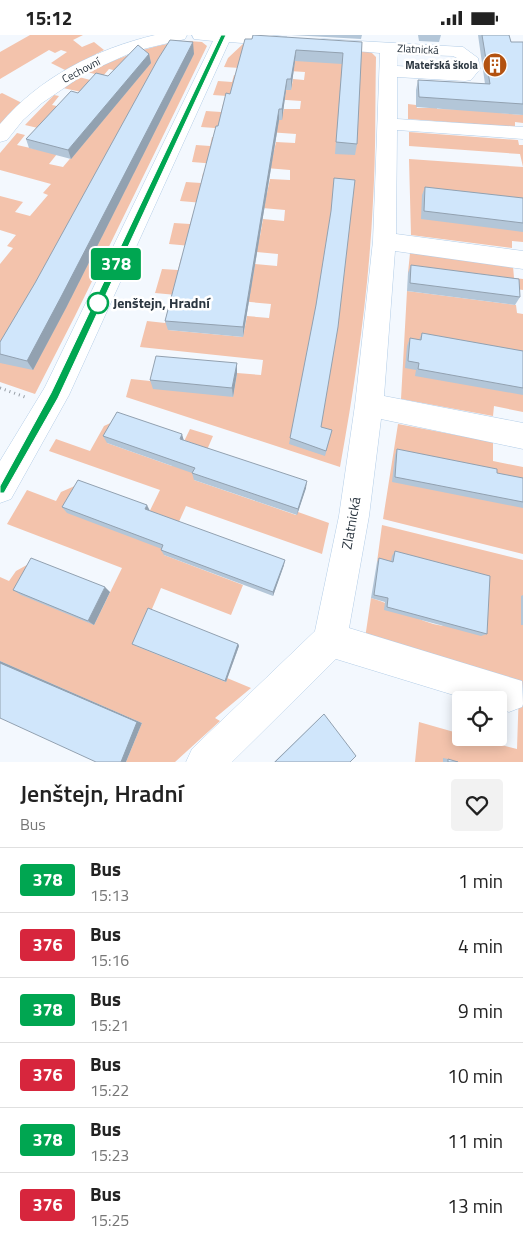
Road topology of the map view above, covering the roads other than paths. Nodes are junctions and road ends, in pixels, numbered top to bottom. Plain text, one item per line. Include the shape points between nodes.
1 (179, 35) edge
2 (464, 35) edge
3 (215, 36) edge
4 (469, 58) junction
5 (389, 60) junction
6 (388, 125) junction
7 (523, 133) edge
8 (0, 136) edge
9 (384, 241) junction
10 (523, 260) edge
11 (369, 405) junction
12 (523, 436) edge
13 (0, 489) edge
14 (330, 640) junction
15 (509, 695) dead end
16 (205, 762) edge

1 - 8 street, Cechovní via 141,43 70,73 26,108
2 - 4 street
3 - 5 street, Zlatnická
3 - 13 street via 55,395
4 - 5 street, Zlatnická via 457,51
4 - 5 street, Zlatnická via 471,69 465,76
5 - 6 street, Zlatnická
6 - 7 street
6 - 9 street, Zlatnická
9 - 10 street
9 - 11 street, Zlatnická
11 - 12 street
11 - 14 street, Zlatnická via 354,516
14 - 15 street
14 - 16 street

